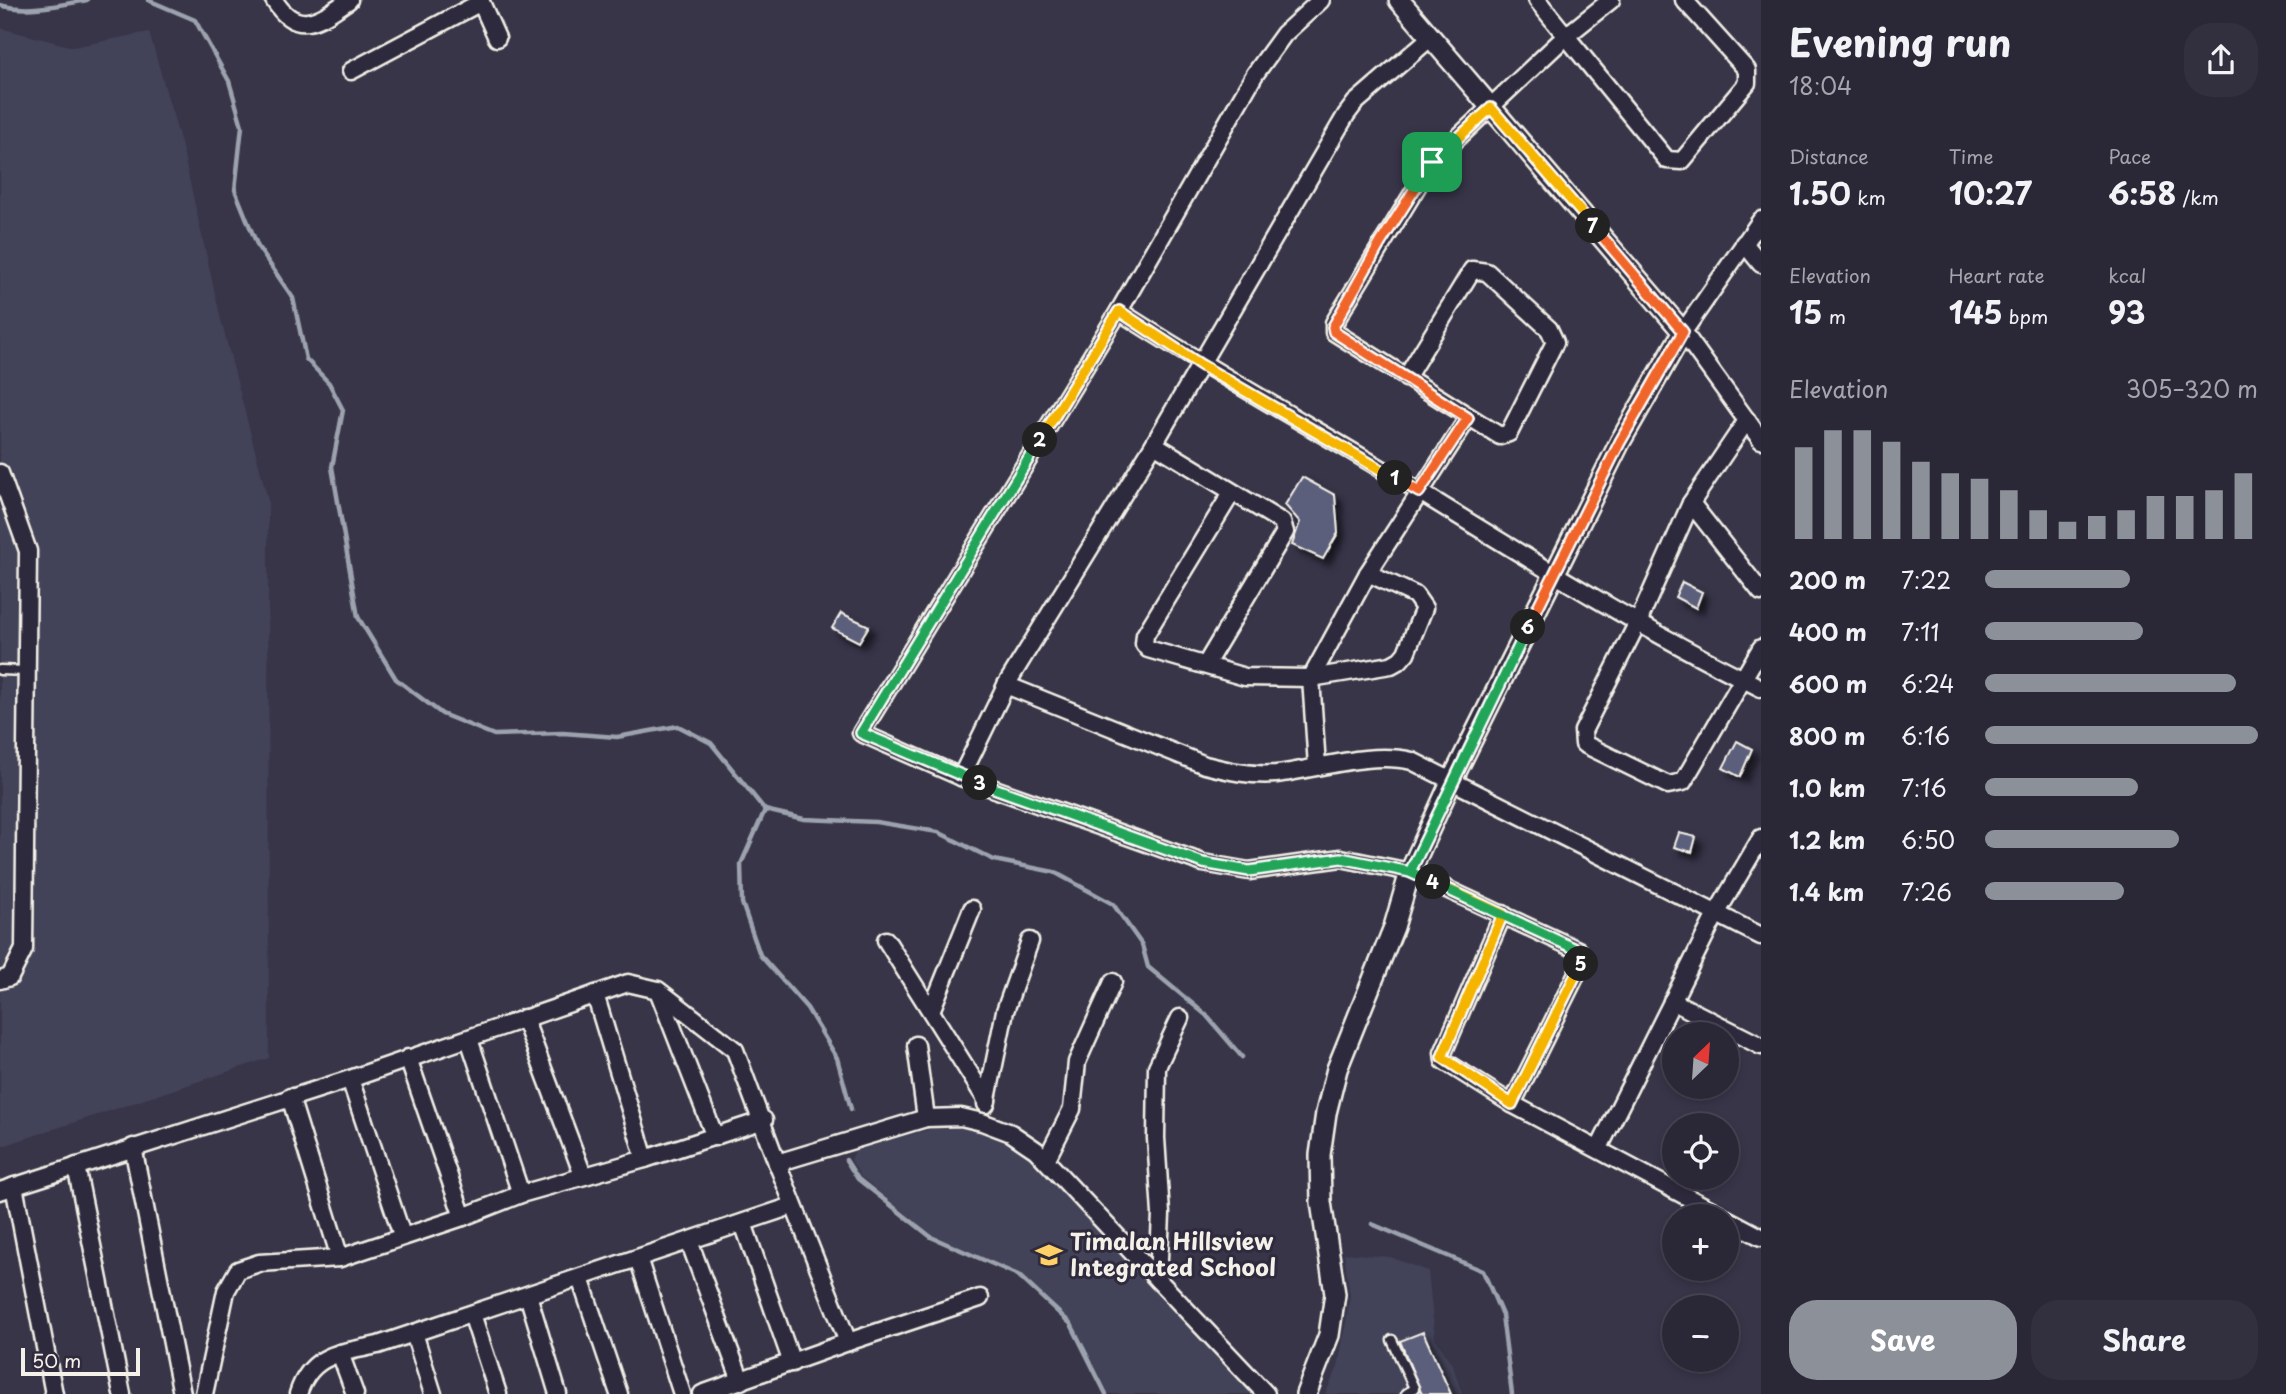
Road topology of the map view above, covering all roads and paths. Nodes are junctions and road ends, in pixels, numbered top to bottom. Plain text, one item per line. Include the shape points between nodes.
1 (274, 0) edge
2 (349, 0) edge
3 (1321, 0) edge
4 (1399, 0) edge
5 (1536, 0) edge
6 (1611, 0) edge
7 (1684, 0) edge
8 (480, 1) edge
9 (1566, 36) junction
10 (497, 38) dead end
11 (1430, 38) junction
12 (351, 71) dead end
13 (1491, 108) junction
14 (1761, 220) edge
15 (1744, 243) junction
16 (1761, 264) edge
17 (1119, 311) junction
18 (1683, 332) junction
19 (1201, 365) junction
20 (1406, 378) junction
21 (1468, 418) junction
22 (1747, 420) junction
23 (1761, 440) edge
24 (1154, 444) junction
25 (0, 473) edge
26 (1419, 492) junction
27 (1231, 494) junction
28 (1691, 503) junction
29 (1368, 573) junction
30 (1553, 576) junction
31 (1761, 592) edge
32 (1638, 622) junction
33 (1761, 648) edge
34 (1206, 664) junction
35 (0, 670) edge
36 (27, 671) junction
37 (1311, 678) junction
38 (1745, 680) junction
39 (1006, 685) junction
40 (1761, 688) edge
41 (1317, 766) junction
42 (961, 777) junction
43 (1451, 782) junction
44 (1761, 838) edge
45 (1410, 872) junction
46 (972, 909) dead end
47 (1503, 914) junction
48 (1716, 914) junction
49 (1761, 936) edge
50 (886, 940) dead end
51 (1030, 941) dead end
52 (0, 980) edge
53 (1113, 982) dead end
54 (658, 990) junction
55 (595, 994) junction
56 (1672, 1002) junction
57 (931, 1011) junction
58 (524, 1017) junction
59 (1181, 1018) dead end
60 (469, 1039) junction
61 (916, 1045) dead end
62 (1761, 1046) edge
63 (408, 1058) junction
64 (350, 1079) junction
65 (290, 1097) junction
66 (987, 1101) junction
67 (1512, 1104) junction
68 (926, 1118) junction
69 (764, 1121) junction
70 (982, 1122) junction
71 (715, 1137) junction
72 (133, 1147) junction
73 (1598, 1148) junction
74 (645, 1159) junction
75 (1046, 1160) junction
76 (777, 1163) junction
77 (76, 1166) junction
78 (583, 1175) junction
79 (7, 1188) edge
80 (521, 1194) junction
81 (1701, 1204) edge
82 (792, 1206) junction
83 (463, 1217) junction
84 (743, 1223) junction
85 (1739, 1225) edge
86 (402, 1235) junction
87 (1761, 1237) edge
88 (689, 1241) junction
89 (340, 1258) junction
90 (638, 1258) junction
91 (580, 1278) junction
92 (1158, 1280) junction
93 (528, 1295) junction
94 (980, 1298) dead end
95 (472, 1314) junction
96 (414, 1333) junction
97 (1392, 1340) dead end
98 (848, 1342) junction
99 (340, 1353) junction
100 (792, 1363) junction
101 (741, 1381) junction
102 (1416, 1391) edge
103 (54, 1394) edge
104 (122, 1394) edge
105 (182, 1394) edge
106 (204, 1394) edge
107 (298, 1394) edge
108 (355, 1394) edge
109 (433, 1394) edge
110 (498, 1394) edge
111 (558, 1394) edge
112 (619, 1394) edge
113 (682, 1394) edge
114 (702, 1394) edge
115 (1266, 1394) edge
116 (1306, 1394) edge
117 (1406, 1394) edge

1 - 2 street via 287,18 299,23 312,22
3 - 17 street via 1284,34 1255,74
4 - 11 street
5 - 9 street
6 - 9 street
7 - 9 street via 1749,76 1682,162 1667,160
8 - 10 street
8 - 12 street
9 - 13 street
11 - 13 street
11 - 19 street via 1350,109
13 - 18 street
13 - 20 street via 1427,167 1334,323 1334,332
14 - 15 street
15 - 16 street
15 - 18 street
17 - 19 street
17 - 42 street via 861,733
18 - 22 street
18 - 30 street via 1620,442
19 - 24 street
19 - 26 street
20 - 21 street
20 - 21 street via 1472,270 1488,272 1549,329 1555,342 1509,433 1500,436
21 - 26 street
22 - 23 street
22 - 28 street
24 - 27 street
24 - 39 street
25 - 36 street via 28,551
26 - 29 street
26 - 30 street
27 - 34 street via 1282,522 1285,533
27 - 34 street via 1145,635 1148,649
28 - 31 street
28 - 32 street
29 - 37 street
29 - 37 street via 1421,600 1422,617 1406,653 1391,664
30 - 32 street
30 - 43 street
32 - 38 street
32 - 38 street via 1583,731 1584,744 1676,785 1683,782
33 - 38 street
34 - 37 street via 1245,677
35 - 36 lane
36 - 52 street via 24,949 10,977
37 - 41 street
38 - 40 street
39 - 41 street via 1216,768 1258,774
39 - 42 street
41 - 43 street via 1399,758
42 - 45 street via 1203,863 1249,871 1341,858
43 - 45 street
43 - 48 street
44 - 48 street
45 - 47 street
45 - 116 street via 1326,1113 1320,1155 1321,1202 1335,1294 1329,1335
46 - 57 street
47 - 67 street via 1442,1057
47 - 67 street via 1578,950 1584,959
48 - 49 street
48 - 56 street
50 - 57 street
51 - 66 street via 1005,1011
53 - 75 street via 1077,1062 1072,1109
54 - 55 street via 628,983
54 - 69 street via 735,1050
54 - 71 street
55 - 58 street
55 - 74 street
56 - 62 street
56 - 73 street
57 - 66 street
58 - 60 street
58 - 78 street
59 - 92 street via 1157,1067
60 - 63 street
60 - 80 street
61 - 68 street
63 - 64 street
63 - 83 street
64 - 65 street
64 - 86 street
65 - 72 street
65 - 89 street
66 - 70 street
67 - 73 street
68 - 70 street
68 - 76 street
69 - 71 street
69 - 76 street
70 - 75 street via 1024,1140
71 - 74 street
72 - 77 street
72 - 105 street
73 - 81 street
74 - 78 street
75 - 92 street
76 - 82 street
77 - 79 street
77 - 104 street
78 - 80 street
79 - 103 street
80 - 83 street
82 - 84 street
82 - 98 street
83 - 86 street
84 - 88 street
84 - 100 street
85 - 87 street
86 - 89 street
88 - 90 street
88 - 101 street
89 - 106 street via 260,1263 238,1270 226,1291
90 - 91 street
90 - 113 street
91 - 93 street
91 - 112 street
92 - 115 street
93 - 95 street
93 - 111 street
94 - 98 street
95 - 96 street
95 - 110 street
96 - 99 street
96 - 109 street
97 - 102 lane
98 - 100 street
99 - 107 street via 316,1362 303,1376
99 - 108 street
100 - 101 street
101 - 114 street
102 - 117 lane

